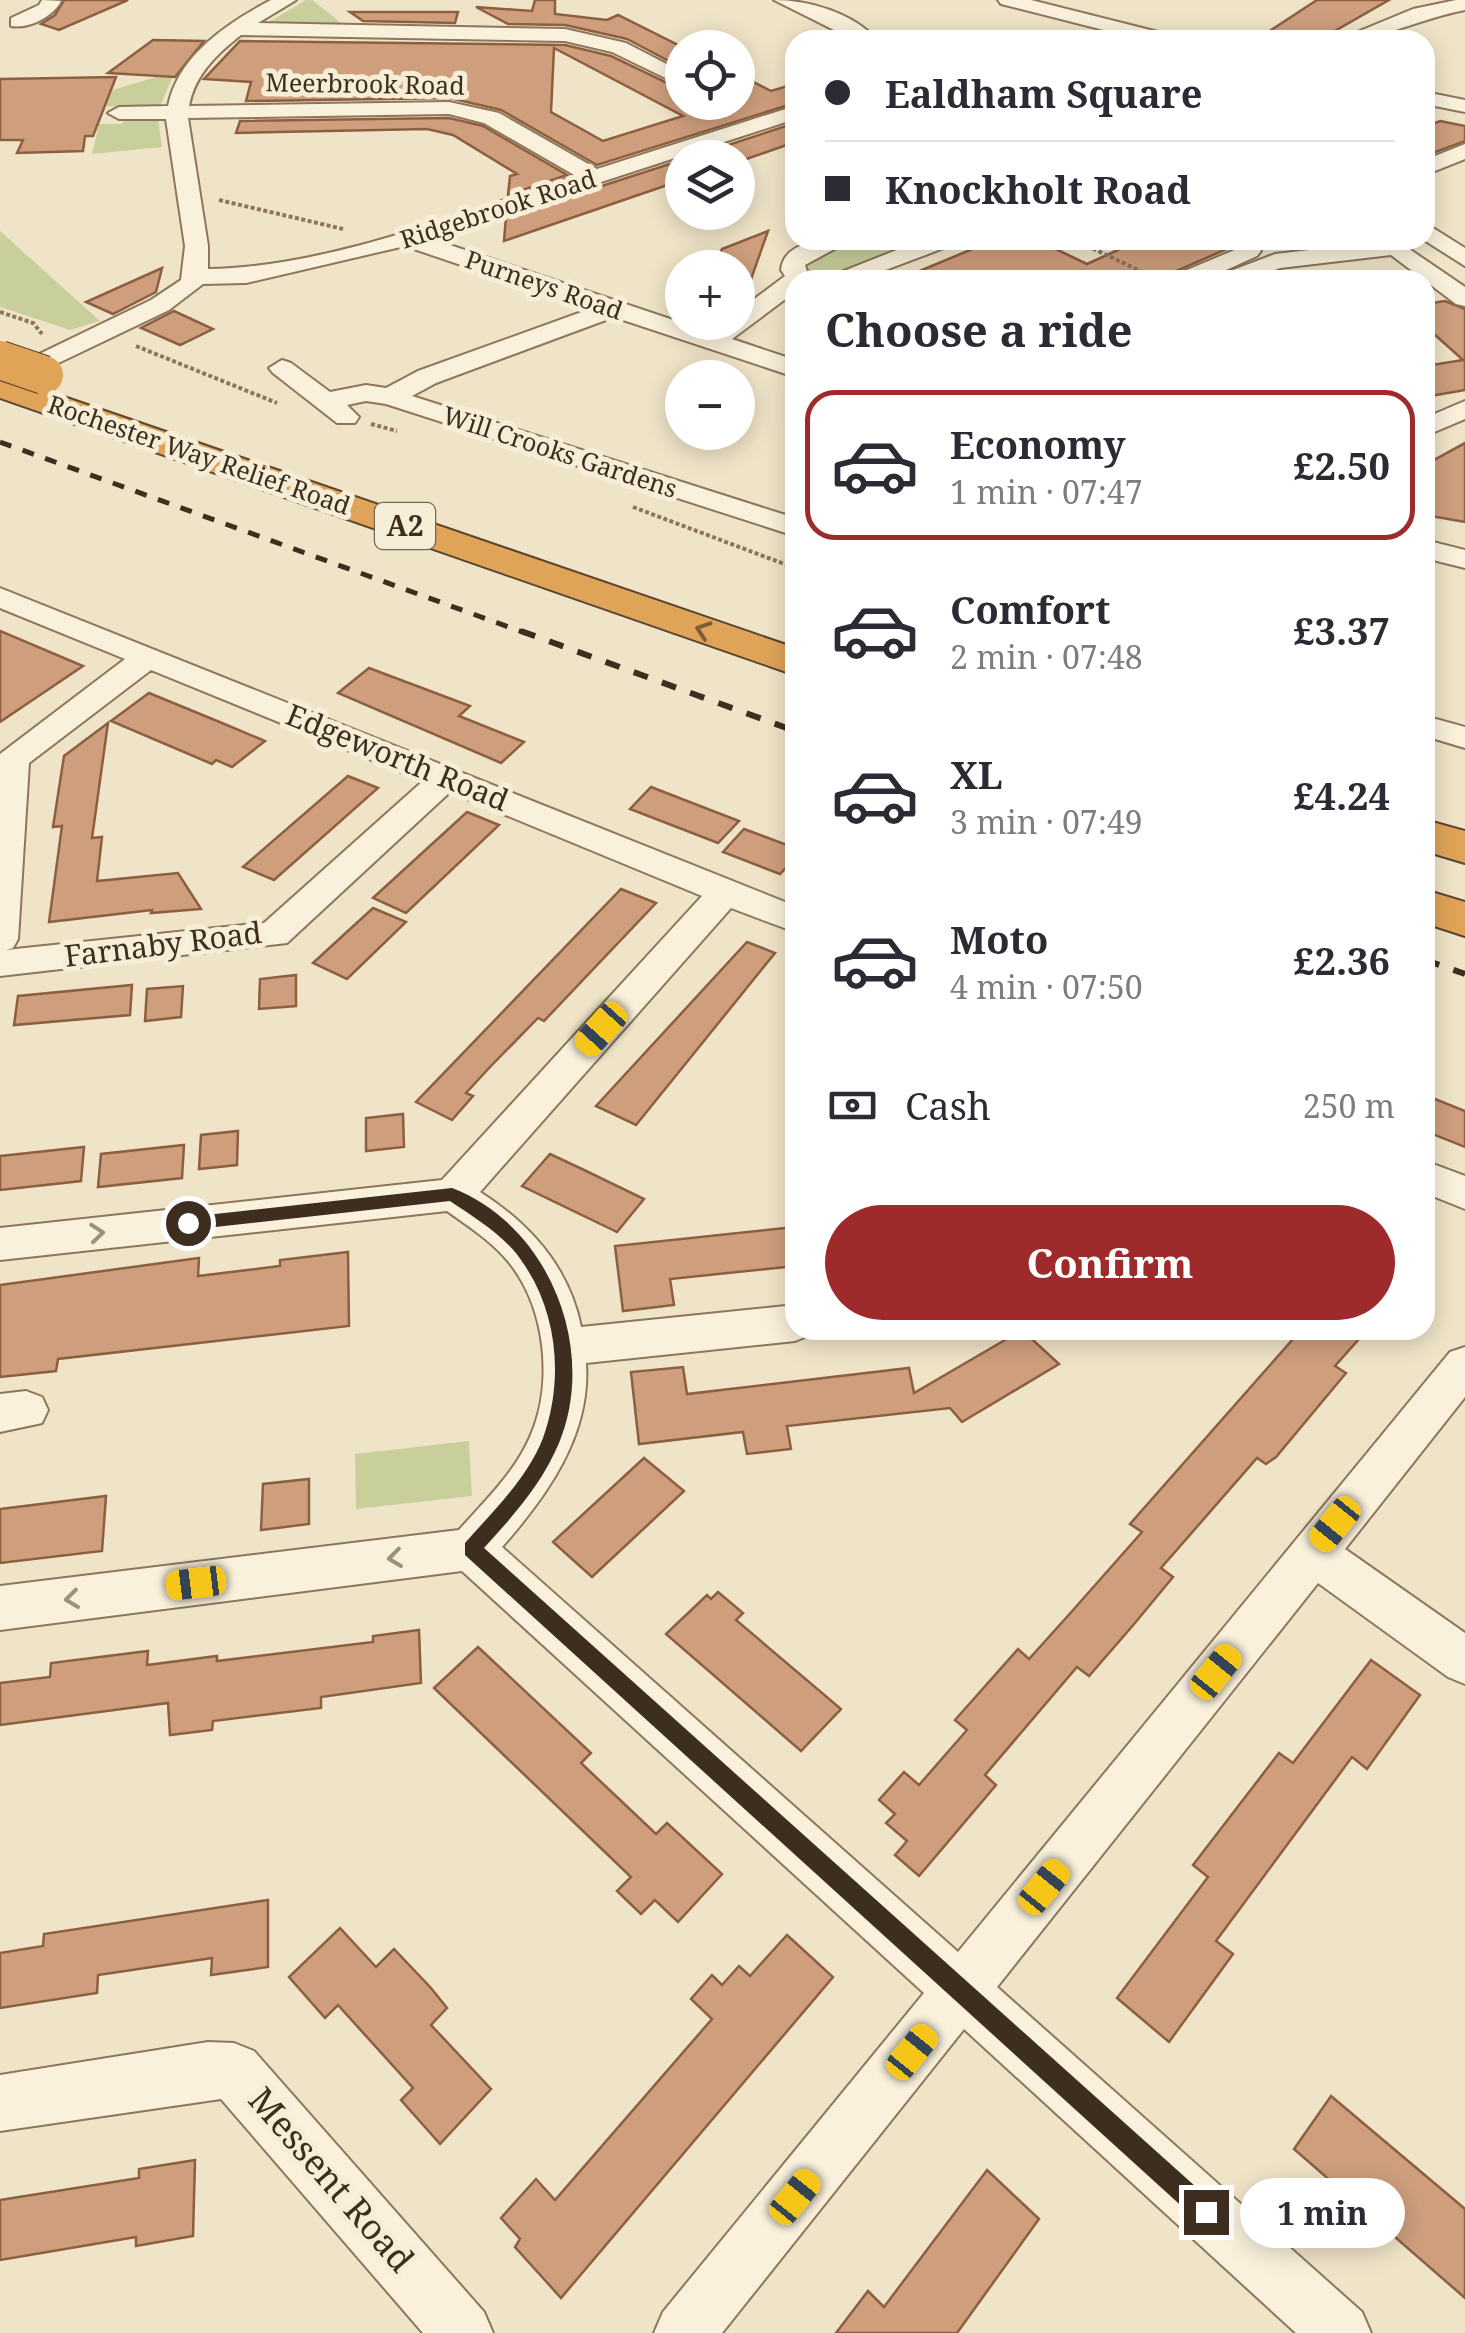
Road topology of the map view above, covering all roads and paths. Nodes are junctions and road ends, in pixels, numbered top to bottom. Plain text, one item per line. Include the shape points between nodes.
1 (38, 0) edge
2 (63, 0) edge
3 (286, 0) edge
4 (784, 0) edge
5 (1008, 0) edge
6 (51, 1) edge
7 (1465, 4) edge
8 (1424, 7) edge
9 (496, 11) dead end
10 (18, 22) dead end
11 (236, 30) junction
12 (853, 30) edge
13 (1126, 30) edge
14 (1371, 30) edge
15 (490, 32) junction
16 (665, 71) edge
17 (177, 112) junction
18 (119, 113) dead end
19 (785, 115) edge
20 (755, 119) edge
21 (763, 123) junction
22 (1465, 150) edge
23 (1435, 164) edge
24 (596, 178) junction
25 (189, 199) junction
26 (1435, 236) edge
27 (396, 242) junction
28 (813, 250) edge
29 (917, 250) edge
30 (1096, 250) edge
31 (1251, 250) edge
32 (1366, 250) edge
33 (1401, 250) edge
34 (1461, 253) edge
35 (799, 270) edge
36 (864, 270) edge
37 (1137, 270) edge
38 (1206, 270) edge
39 (1255, 270) edge
40 (1427, 270) edge
41 (1435, 276) edge
42 (195, 277) junction
43 (785, 293) edge
44 (1465, 299) edge
45 (612, 309) junction
46 (0, 312) edge
47 (46, 336) dead end
48 (122, 340) dead end
49 (712, 342) junction
50 (785, 366) edge
51 (282, 368) dead end
52 (12, 379) edge
53 (390, 397) junction
54 (324, 401) junction
55 (282, 405) dead end
56 (1465, 409) edge
57 (350, 420) dead end
58 (1435, 423) edge
59 (785, 524) edge
60 (1435, 551) edge
61 (1465, 559) edge
62 (0, 596) edge
63 (785, 629) edge
64 (148, 657) junction
65 (785, 658) edge
66 (1435, 729) edge
67 (1465, 738) edge
68 (446, 778) junction
69 (1435, 814) edge
70 (1465, 822) edge
71 (1435, 839) edge
72 (1465, 848) edge
73 (1435, 871) edge
74 (1465, 880) edge
75 (725, 892) junction
76 (1435, 909) edge
77 (785, 916) edge
78 (1465, 919) edge
79 (0, 939) edge
80 (0, 963) edge
81 (1435, 1180) edge
82 (1465, 1193) edge
83 (452, 1194) junction
84 (0, 1244) edge
85 (785, 1324) edge
86 (564, 1347) junction
87 (1465, 1365) edge
88 (471, 1549) junction
89 (1312, 1552) junction
90 (0, 1608) edge
91 (1465, 1661) edge
92 (961, 1992) junction
93 (0, 2103) edge
94 (463, 2333) edge
95 (684, 2333) edge
96 (1340, 2333) edge

1 - 6 street
2 - 6 street
3 - 11 street
4 - 12 street
5 - 13 street
6 - 10 street via 48,9
7 - 8 street
8 - 14 street
9 - 15 street
11 - 15 street
11 - 17 street via 195,70
15 - 16 street via 596,40
17 - 18 street, Meerbrook Road
17 - 24 street, Meerbrook Road via 460,110 491,118
17 - 25 street
19 - 21 street, Ridgebrook Road
20 - 21 street
21 - 24 street, Ridgebrook Road
22 - 23 street
24 - 27 street, Ridgebrook Road
25 - 27 path via 209,198
25 - 42 street
26 - 34 street
27 - 42 street, Ridgebrook Road via 246,276
27 - 45 street, Purneys Road
28 - 35 street via 792,263
29 - 36 street
30 - 37 path
31 - 38 street
32 - 39 street
33 - 40 street
41 - 44 street
42 - 52 street via 172,298
43 - 49 street
45 - 49 street, Purneys Road
45 - 53 street
46 - 47 path via 33,322
48 - 55 path
49 - 50 street, Purneys Road
51 - 54 street
52 - 63 highway, Rochester Way Relief Road / A2
65 -> 52 highway, Rochester Way Relief Road / A2
53 - 54 street, Will Crooks Gardens via 366,393
53 - 59 street, Will Crooks Gardens
54 - 57 street
56 - 58 street
60 - 61 street
62 - 64 street, Edgeworth Road
64 - 68 street, Edgeworth Road
64 - 79 street via 13,759
66 - 67 street
68 - 75 street, Edgeworth Road
68 - 80 street, Farnaby Road via 274,934
69 - 70 highway
71 - 72 highway
73 - 74 highway
75 - 77 street, Edgeworth Road
75 - 83 street
76 - 78 highway
81 - 82 street
84 -> 83 street
83 - 86 street via 527,1254 549,1294
85 - 86 street
86 - 88 street via 564,1389 551,1441 521,1493
87 - 89 street
88 -> 90 street
88 - 92 street
89 - 91 street
89 - 92 street
92 - 95 street
92 - 96 street
93 - 94 street, Messent Road via 234,2071

